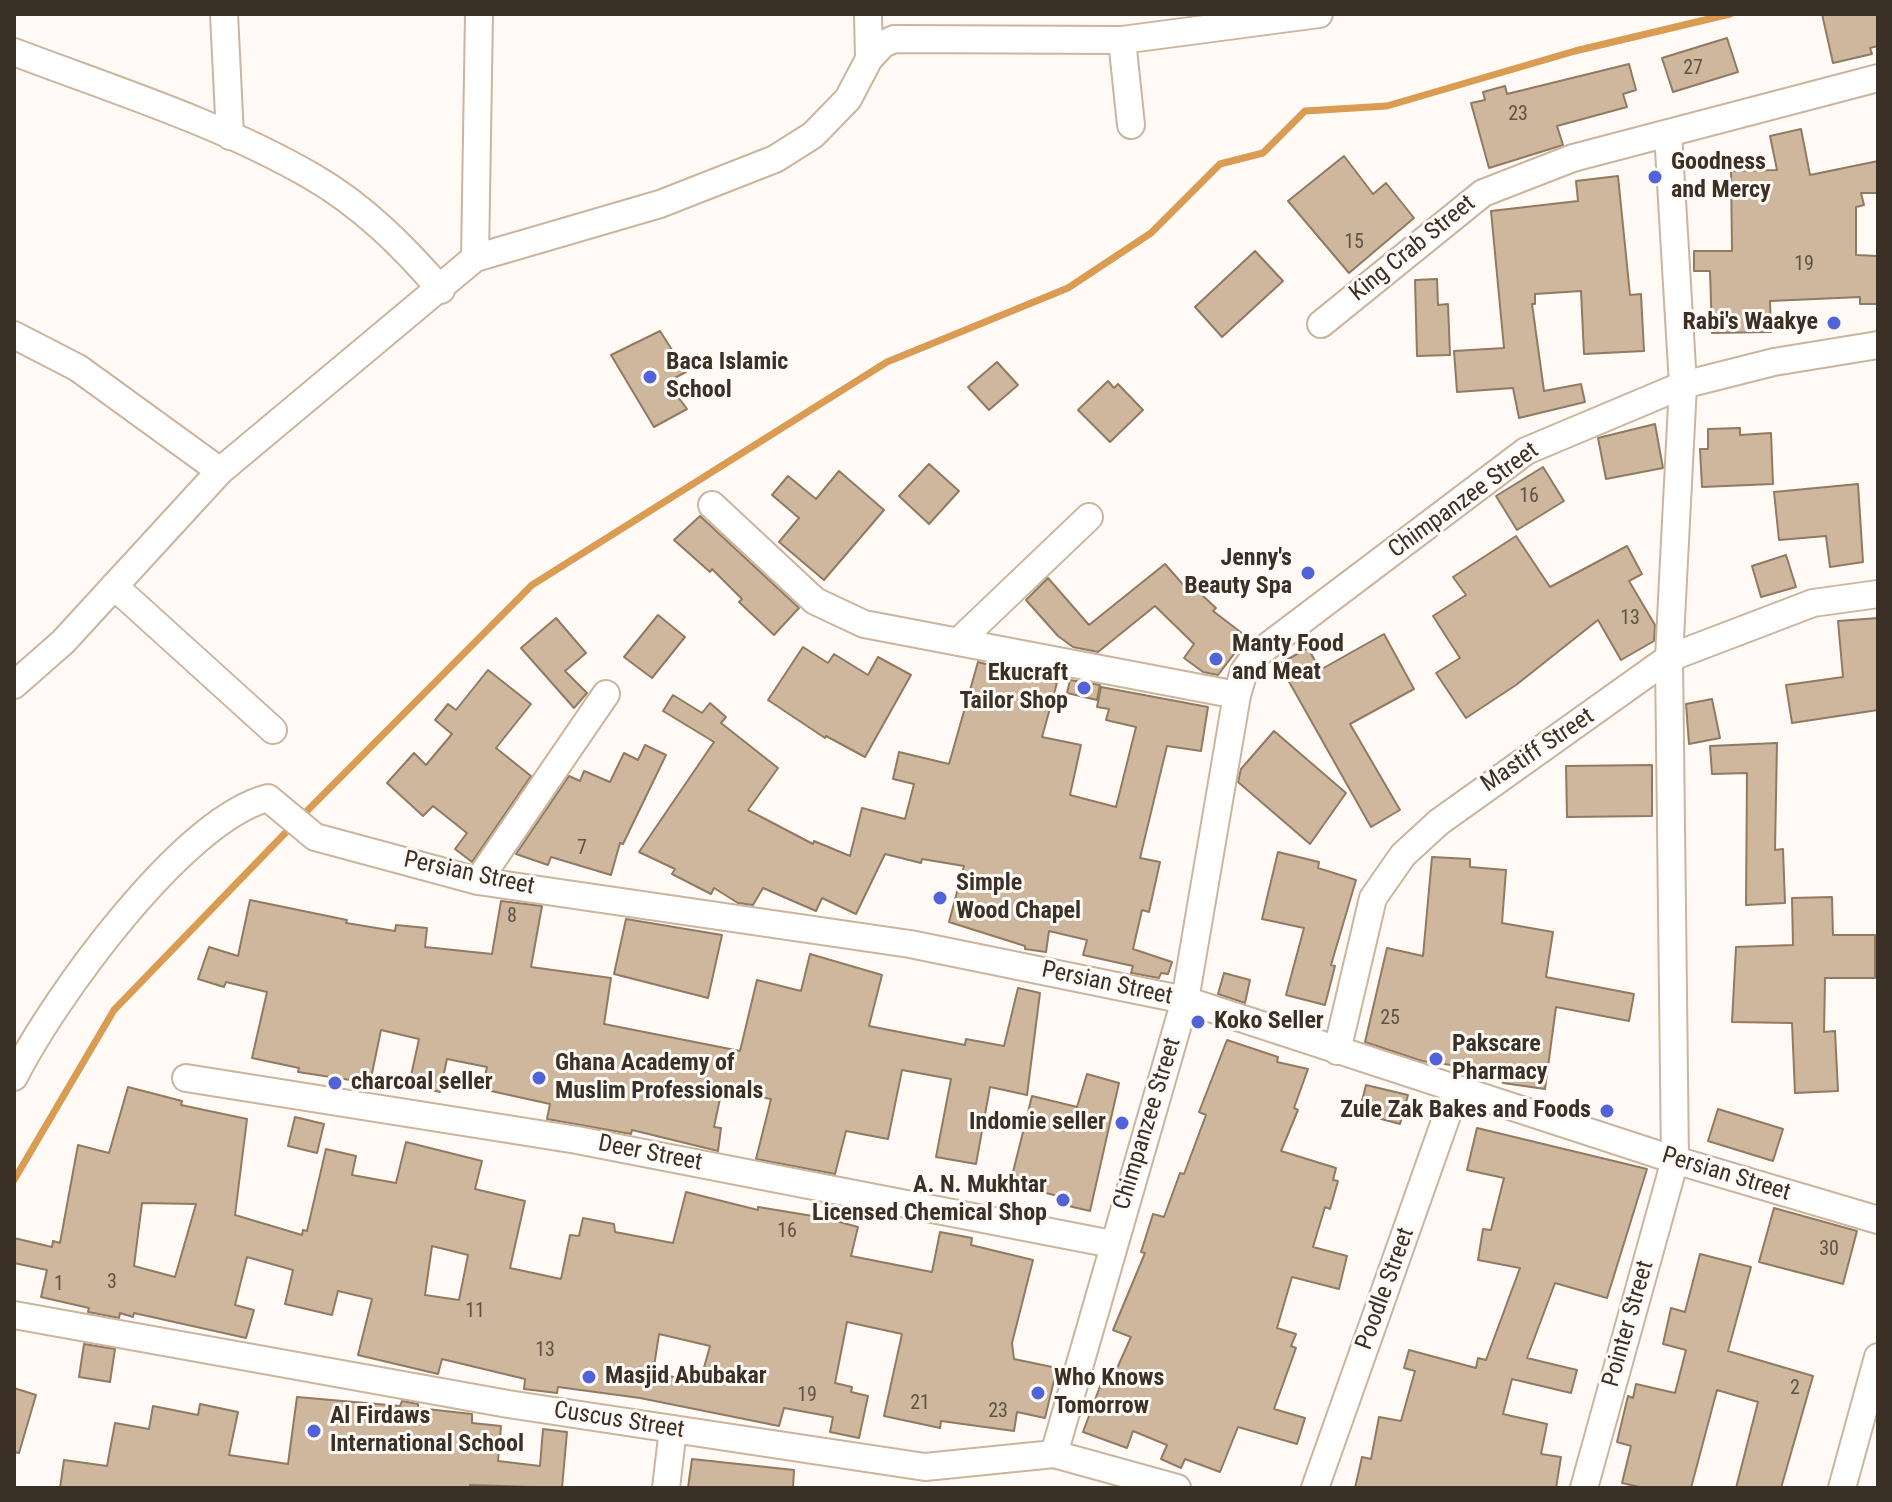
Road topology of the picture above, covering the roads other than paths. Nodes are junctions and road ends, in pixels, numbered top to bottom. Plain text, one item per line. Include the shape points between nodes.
1 (224, 14) edge
2 (479, 14) edge
3 (868, 14) edge
4 (1319, 14) edge
5 (1122, 40) junction
6 (14, 52) edge
7 (869, 59) junction
8 (1878, 78) edge
9 (1131, 125) dead end
10 (1668, 133) junction
11 (230, 136) junction
12 (475, 258) junction
13 (441, 290) junction
14 (1321, 324) dead end
15 (14, 335) edge
16 (1878, 345) edge
17 (1683, 385) junction
18 (220, 471) junction
19 (712, 505) dead end
20 (1089, 517) dead end
21 (114, 586) junction
22 (1878, 594) edge
23 (958, 642) junction
24 (1669, 658) junction
25 (14, 685) edge
26 (606, 694) dead end
27 (1237, 695) junction
28 (273, 730) dead end
29 (478, 881) junction
30 (1185, 1000) junction
31 (1337, 1051) junction
32 (15, 1073) edge
33 (186, 1078) dead end
34 (1456, 1090) junction
35 (1675, 1160) junction
36 (1878, 1220) edge
37 (1112, 1244) junction
38 (14, 1315) edge
39 (1878, 1357) edge
40 (673, 1429) junction
41 (1054, 1454) junction
42 (924, 1477) edge
43 (666, 1488) edge
44 (1177, 1488) edge
45 (1315, 1488) edge
46 (1584, 1488) edge
47 (1842, 1488) edge

1 - 11 street
2 - 12 street
3 - 7 street
4 - 5 street
5 - 7 street via 894,39
5 - 9 street
6 - 11 street
7 - 12 street via 848,99 813,135 775,159 660,204
8 - 10 street, King Crab Street
10 - 14 street, King Crab Street via 1573,158 1483,193
10 - 17 street, Pointer Street
11 - 13 street via 314,177 369,217
12 - 13 street
13 - 18 street
15 - 18 street via 78,368
16 - 17 street, Chimpanzee Street via 1774,362
17 - 24 street, Pointer Street
17 - 27 street, Chimpanzee Street via 1526,451 1256,655
18 - 21 street
19 - 23 street via 815,601 864,624
20 - 23 street
21 - 25 street
21 - 28 street
22 - 24 street, Mastiff Street via 1813,603
23 - 27 street
24 - 31 street, Mastiff Street via 1545,750 1483,788 1403,855 1373,898
24 - 35 street, Pointer Street
26 - 29 street
27 - 30 street, Chimpanzee Street
29 - 30 street, Persian Street via 910,944
29 - 32 street, Persian Street via 312,835 279,804 268,798 252,802 195,840 90,956
30 - 31 street, Persian Street
30 - 37 street, Chimpanzee Street
31 - 34 street, Persian Street
33 - 37 street, Deer Street via 577,1140
34 - 35 street, Persian Street
34 - 45 street, Poodle Street
35 - 36 street, Persian Street
35 - 46 street, Pointer Street
37 - 41 street, Chimpanzee Street
38 - 40 street, Cuscus Street
39 - 47 street
40 - 42 street, Cuscus Street
40 - 43 street
41 - 42 street, Cuscus Street
41 - 44 street, Cuscus Street

